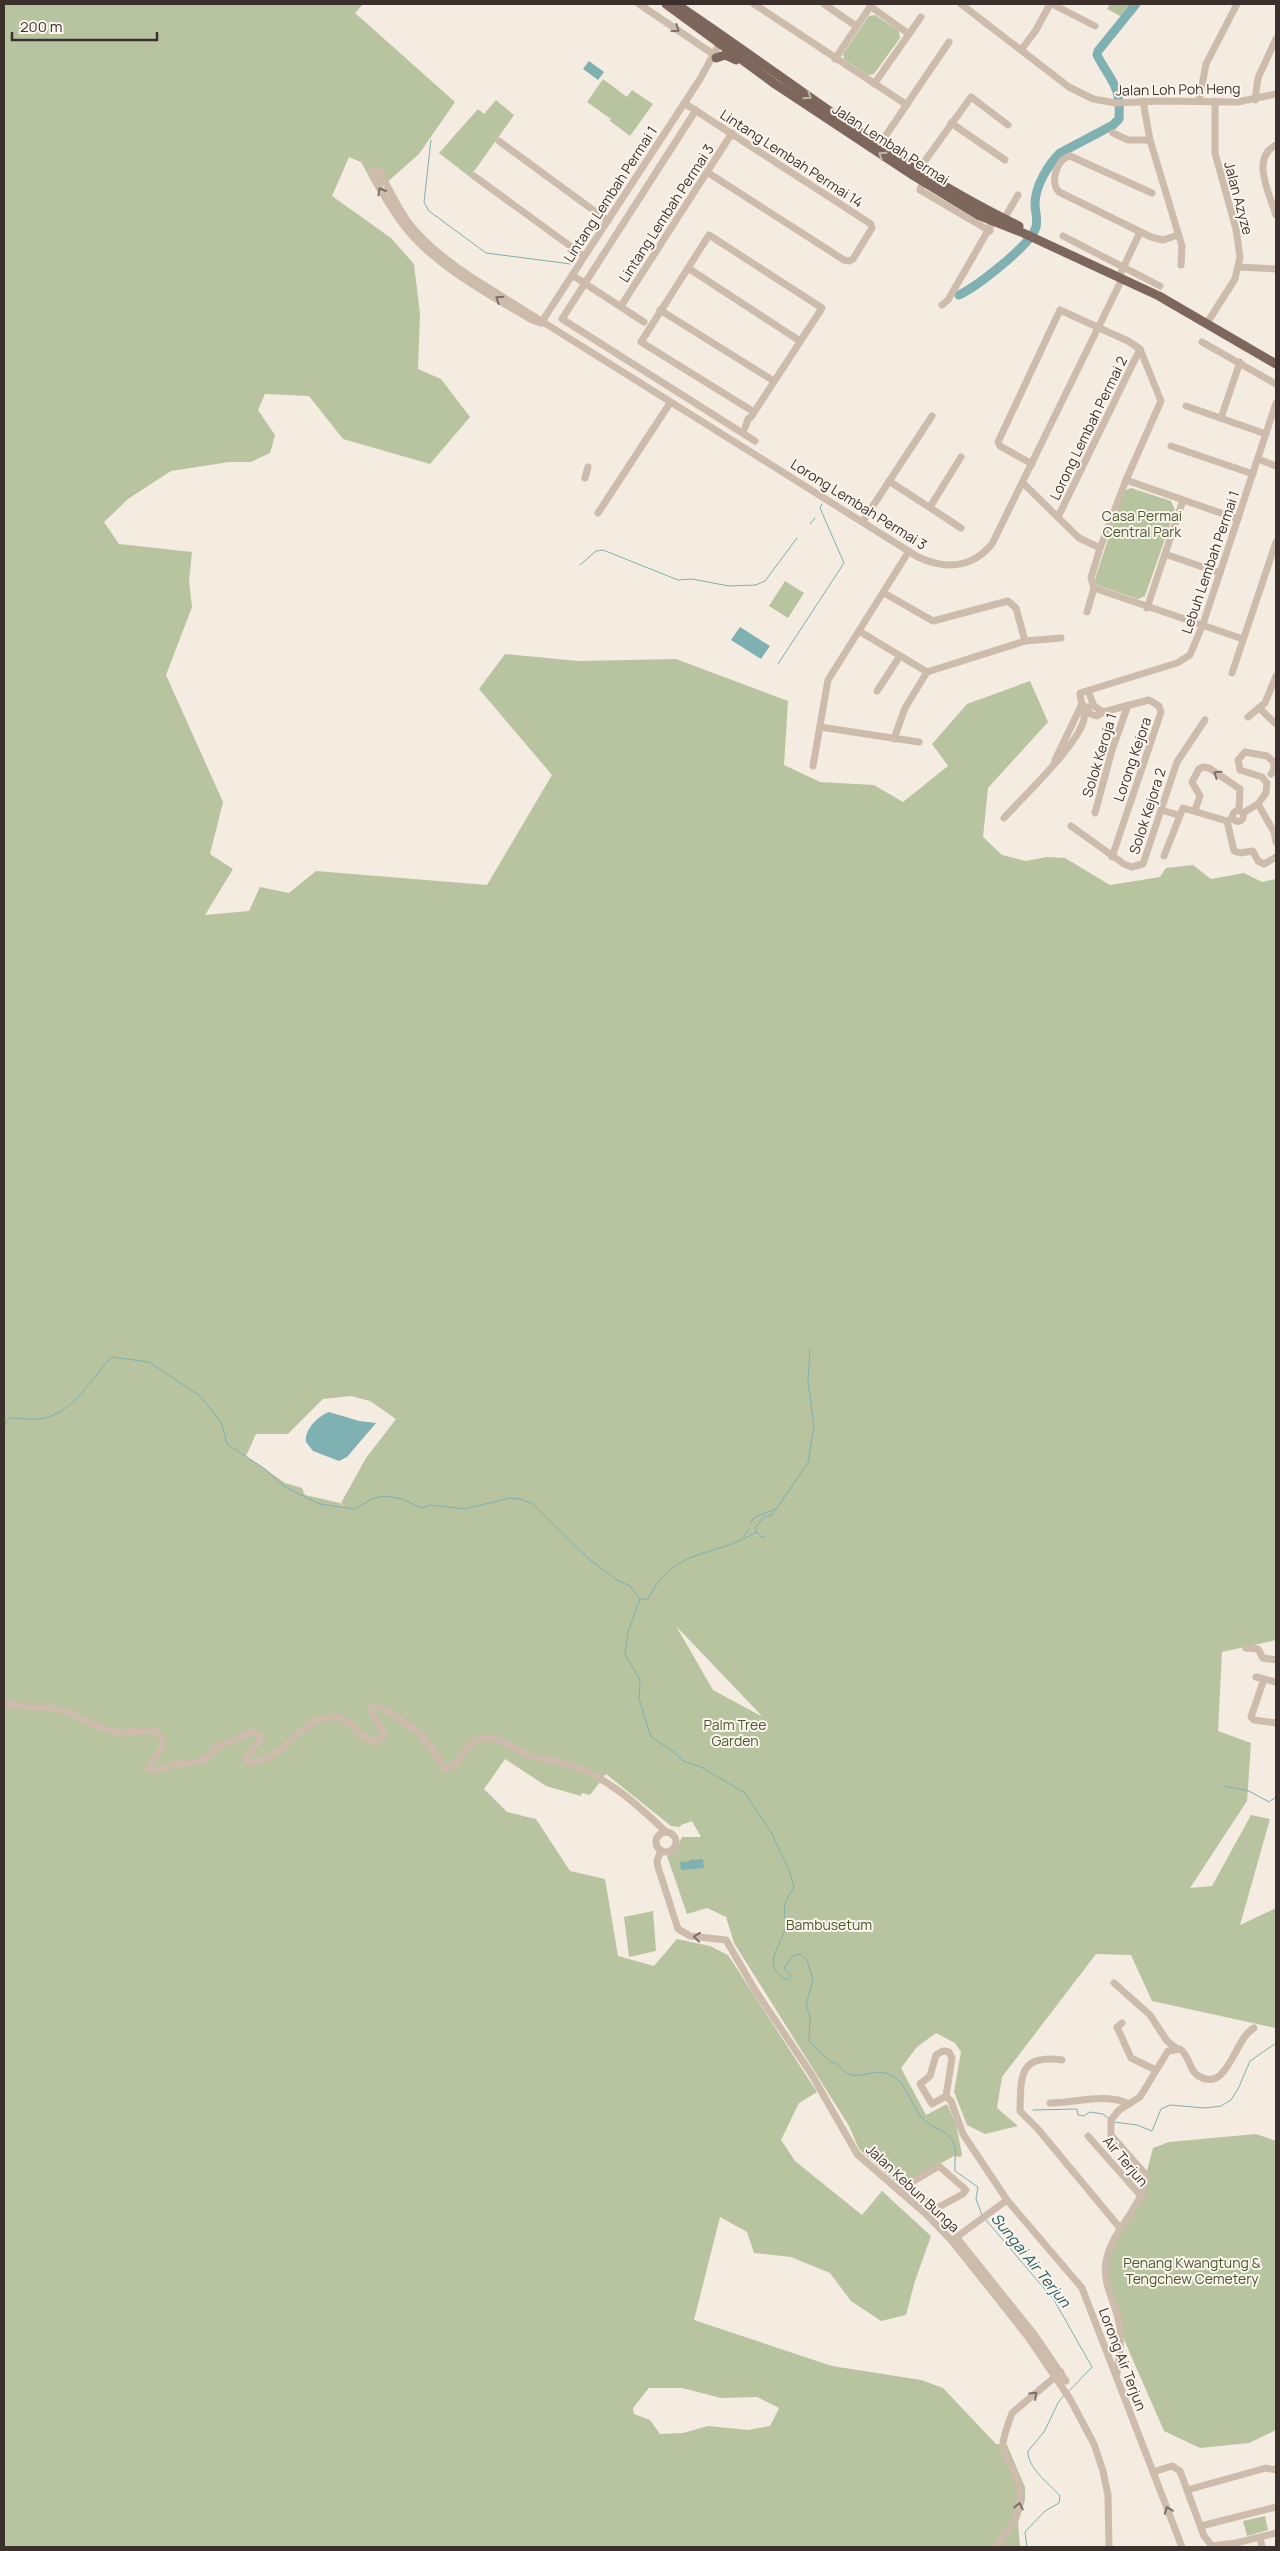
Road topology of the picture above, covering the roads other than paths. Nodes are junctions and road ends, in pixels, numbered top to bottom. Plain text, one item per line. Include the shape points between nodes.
1 (639, 4) edge
2 (666, 4) edge
3 (676, 4) edge
4 (754, 4) edge
5 (824, 4) edge
6 (961, 4) edge
7 (1051, 4) edge
8 (1237, 4) edge
9 (871, 5) edge
10 (921, 17) dead end
11 (856, 26) junction
12 (1095, 26) dead end
13 (909, 34) junction
14 (1276, 39) edge
15 (724, 41) junction
16 (949, 42) dead end
17 (1021, 50) junction
18 (715, 56) junction
19 (835, 59) junction
20 (762, 75) junction
21 (874, 84) junction
22 (1276, 94) edge
23 (1255, 100) junction
24 (1144, 101) junction
25 (1199, 101) junction
26 (1215, 101) junction
27 (684, 103) junction
28 (907, 105) junction
29 (696, 110) junction
30 (951, 123) junction
31 (1008, 125) dead end
32 (732, 133) junction
33 (1114, 133) dead end
34 (1150, 140) junction
35 (499, 141) dead end
36 (880, 144) junction
37 (1276, 145) edge
38 (1005, 160) dead end
39 (919, 169) junction
40 (707, 172) junction
41 (474, 176) dead end
42 (923, 182) junction
43 (950, 189) junction
44 (1152, 193) dead end
45 (1018, 195) dead end
46 (1276, 215) edge
47 (1004, 219) junction
48 (608, 221) junction
49 (991, 226) junction
50 (1019, 229) junction
51 (1140, 232) junction
52 (1178, 235) junction
53 (1063, 236) dead end
54 (584, 256) junction
55 (1181, 265) dead end
56 (1124, 267) junction
57 (1239, 267) junction
58 (688, 268) junction
59 (1276, 269) edge
60 (572, 275) junction
61 (1121, 278) junction
62 (584, 283) junction
63 (1160, 286) dead end
64 (942, 305) dead end
65 (620, 306) junction
66 (660, 310) junction
67 (541, 322) junction
68 (644, 322) dead end
69 (1207, 323) junction
70 (1099, 328) junction
71 (800, 341) junction
72 (1202, 342) dead end
73 (1140, 349) junction
74 (1240, 362) junction
75 (1276, 364) edge
76 (774, 381) junction
77 (1276, 384) edge
78 (670, 403) junction
79 (1276, 403) edge
80 (1186, 406) dead end
81 (752, 415) junction
82 (932, 416) dead end
83 (1221, 418) junction
84 (743, 430) junction
85 (1266, 434) junction
86 (755, 441) dead end
87 (736, 443) junction
88 (1171, 446) dead end
89 (962, 457) dead end
90 (1258, 460) junction
91 (1032, 464) junction
92 (1276, 466) edge
93 (588, 467) dead end
94 (1253, 474) junction
95 (585, 478) dead end
96 (1126, 480) junction
97 (890, 481) junction
98 (1023, 483) junction
99 (1183, 500) junction
100 (930, 507) junction
101 (598, 512) dead end
102 (1058, 517) junction
103 (1238, 519) junction
104 (864, 521) junction
105 (962, 528) dead end
106 (1276, 542) edge
107 (1100, 548) junction
108 (909, 551) junction
109 (1165, 554) junction
110 (1220, 572) junction
111 (1094, 588) junction
112 (884, 593) junction
113 (1147, 608) junction
114 (1087, 612) dead end
115 (1203, 624) junction
116 (859, 631) junction
117 (1061, 638) dead end
118 (1243, 639) junction
119 (1025, 641) junction
120 (900, 656) junction
121 (926, 672) junction
122 (1232, 672) dead end
123 (1276, 676) edge
124 (877, 691) dead end
125 (1085, 692) junction
126 (1128, 705) junction
127 (1259, 708) junction
128 (1248, 717) dead end
129 (1205, 720) dead end
130 (1276, 725) edge
131 (820, 727) junction
132 (894, 738) junction
133 (919, 742) dead end
134 (1276, 753) edge
135 (813, 766) dead end
136 (1258, 804) junction
137 (1162, 810) junction
138 (1194, 810) junction
139 (1241, 811) junction
140 (1095, 813) dead end
141 (1175, 814) dead end
142 (1004, 818) dead end
143 (1230, 820) junction
144 (1071, 826) dead end
145 (1276, 842) edge
146 (1164, 856) dead end
147 (1112, 857) junction
148 (1276, 857) edge
149 (1246, 1648) dead end
150 (1276, 1660) edge
151 (1256, 1677) dead end
152 (1264, 1679) junction
153 (1276, 1682) edge
154 (4, 1702) edge
155 (1275, 1720) edge
156 (666, 1832) junction
157 (661, 1850) junction
158 (1114, 1983) dead end
159 (1122, 2023) dead end
160 (1254, 2028) dead end
161 (1168, 2041) junction
162 (1176, 2048) junction
163 (1168, 2051) junction
164 (1062, 2060) dead end
165 (1156, 2070) junction
166 (946, 2096) junction
167 (1050, 2103) dead end
168 (1129, 2104) junction
169 (1088, 2136) dead end
170 (907, 2185) junction
171 (900, 2192) junction
172 (1141, 2196) junction
173 (1007, 2200) junction
174 (1120, 2228) junction
175 (954, 2240) junction
176 (1057, 2374) junction
177 (1117, 2374) junction
178 (1066, 2381) dead end
179 (1276, 2470) edge
180 (1153, 2472) junction
181 (1187, 2490) junction
182 (1276, 2508) edge
183 (1201, 2526) junction
184 (1276, 2533) edge
185 (1260, 2538) junction
186 (995, 2547) edge
187 (1109, 2547) edge
188 (1182, 2547) edge
189 (1262, 2547) edge

1 -> 18 street
2 - 15 main road, Jalan Lembah Permai
3 - 15 main road, Jalan Lembah Permai
4 - 19 street
5 - 11 street
6 - 17 street, Jalan Loh Poh Heng
7 - 12 street
7 - 17 street
8 - 25 street via 1206,64
9 - 11 street
9 - 13 street
10 - 13 street
11 - 19 street
13 - 21 street
14 - 23 street via 1258,78
15 - 18 street, Lintang Lembah Permai 1
15 - 20 main road, Jalan Lembah Permai
15 -> 36 main road, Jalan Lembah Permai
16 - 28 street
17 - 24 street, Jalan Loh Poh Heng via 1077,92 1093,99 1116,103
18 - 20 main road via 728,55
18 - 27 street, Lintang Lembah Permai 1
19 - 21 street
42 -> 20 main road, Jalan Lembah Permai
21 - 28 street
22 - 23 street, Jalan Loh Poh Heng
23 - 26 street, Jalan Loh Poh Heng
24 - 25 street, Jalan Loh Poh Heng
24 - 34 street
25 - 26 street, Jalan Loh Poh Heng
26 - 57 street, Jalan Azyze via 1215,153 1236,229
27 - 29 street, Lintang Lembah Permai 14
27 - 48 street, Lintang Lembah Permai 1
28 - 36 street
29 - 32 street, Lintang Lembah Permai 14
29 - 62 street, Lintang Lembah Permai 1
30 - 31 street via 971,97
30 - 38 street
30 - 39 street
32 - 40 street, Lintang Lembah Permai 3
32 - 40 street, Lintang Lembah Permai 14 via 871,224 872,228 853,259 848,261
33 - 34 street via 1128,140
34 - 52 street
35 - 48 street
36 - 39 main road, Jalan Lembah Permai
37 - 46 street via 1267,152 1263,166
39 - 43 main road, Jalan Lembah Permai
40 - 65 street, Lintang Lembah Permai 3
41 - 54 street
42 - 49 main road, Jalan Lembah Permai
42 - 49 street via 920,190 972,220
43 - 47 main road, Jalan Lembah Permai
43 - 49 main road via 992,217
44 - 51 street via 1070,156 1063,160 1054,178 1059,192
45 - 47 street
47 - 50 main road, Jalan Lembah Permai
48 - 54 street, Lintang Lembah Permai 1
49 - 50 main road, Jalan Lembah Permai
49 - 64 street
50 - 61 main road, Jalan Lembah Permai
51 - 52 street via 1162,240
51 - 56 street, Lorong Lembah Permai 3
52 - 55 street via 1183,252
53 - 56 street
54 - 60 street, Lintang Lembah Permai 1
56 - 61 street, Lorong Lembah Permai 3
56 - 63 street
57 - 59 street
57 - 69 street, Jalan Azyze via 1229,291
58 - 66 street
58 - 71 street
58 - 71 street via 709,235 822,308
60 - 62 street
60 - 67 street, Lintang Lembah Permai 1
61 - 69 main road, Jalan Lembah Permai
61 - 70 street, Lorong Lembah Permai 3
62 - 65 street
62 - 84 street, Lintang Lembah Permai 1 via 562,319
65 - 68 street
66 - 76 street
66 - 81 street via 641,342
67 -> 67 street via 532,320 464,278 416,240 388,202 372,174 373,170 380,171 408,222 439,254
67 - 78 street, Lorong Lembah Permai 3
69 - 75 main road, Jalan Lembah Permai
70 - 73 street via 1128,340
70 - 91 street, Lorong Lembah Permai 3
70 - 91 street via 1064,310 1058,313 998,442
71 - 76 street
72 - 74 street
73 - 96 street via 1161,401
73 - 102 street, Lorong Lembah Permai 2
74 - 77 street
74 - 83 street
76 - 81 street
78 - 87 street, Lorong Lembah Permai 3
78 - 101 street
79 - 85 street, Lebuh Lembah Permai 1
80 - 83 street
81 - 84 street
82 - 97 street
83 - 85 street
84 - 86 street
84 - 87 street
85 - 90 street, Lebuh Lembah Permai 1
87 - 104 street, Lorong Lembah Permai 3
88 - 94 street
89 - 100 street
90 - 92 street
90 - 94 street, Lebuh Lembah Permai 1
91 - 98 street, Lorong Lembah Permai 3
93 - 95 street
94 - 103 street, Lebuh Lembah Permai 1
96 - 99 street
96 - 107 street
97 - 100 street
97 - 104 street
98 - 102 street
98 - 108 street, Lorong Lembah Permai 3 via 992,544 978,557 948,566 929,562
99 - 103 street
99 - 109 street
100 - 105 street
102 - 107 street via 1078,538
103 - 110 street, Lebuh Lembah Permai 1
104 - 108 street, Lorong Lembah Permai 3
106 - 118 street
107 - 111 street via 1091,578
108 - 112 street
109 - 110 street
109 - 113 street
110 - 115 street, Lebuh Lembah Permai 1
111 - 113 street
111 - 114 street
112 - 116 street
112 - 119 street via 926,620 933,621 1004,601 1013,603
113 - 115 street
115 - 118 street
115 - 125 street, Lebuh Lembah Permai 1 via 1185,660
116 - 120 street
116 - 131 street via 828,680
117 - 119 street
118 - 122 street
119 - 121 street
120 - 121 street
120 - 124 street
121 - 132 street via 905,708
123 - 127 street via 1269,695
125 - 126 street, Lorong Kejora via 1094,706 1103,712
125 - 142 street via 1080,694 1082,704 1053,763
126 - 140 street, Solok Keroja 1
126 - 147 street, Lorong Kejora via 1143,700 1154,702 1159,706 1160,717
127 - 128 street
127 - 130 street
129 - 137 street, Solok Kejora 2 via 1177,762
131 - 132 street
131 - 135 street
132 - 133 street
134 - 136 street, bridge via 1270,756 1245,752 1239,756 1237,764 1240,771 1257,778 1266,779 1274,769 1274,762 1267,756 1245,752 1238,760 1240,770 1262,777 1267,783 1266,792
136 - 139 street
136 - 145 street
137 - 141 street
137 - 147 street, Solok Kejora 2 via 1142,864 1132,867
139 -> 138 street via 1240,790 1203,766 1192,782 1200,796
138 - 143 street
138 - 146 street via 1182,809
139 - 143 street via 1234,812
143 - 148 street via 1234,851 1253,851 1258,861 1264,864
144 - 147 street, Solok Kejora 2
149 - 150 street via 1258,1649 1263,1658
151 - 152 street
152 - 153 street
152 - 155 street via 1251,1717 1254,1720
154 - 156 street via 11,1706 59,1710 111,1731 156,1731 162,1737 163,1746 149,1766 155,1771 175,1764 197,1762 219,1746 252,1732 259,1734 260,1741 245,1759 250,1763 260,1762 279,1752 305,1726 317,1720 335,1718 350,1724 366,1740 380,1741 384,1734 371,1712 371,1708 376,1706 420,1733 446,1769 453,1766 473,1741 499,1740 525,1754 598,1776
156 - 157 street via 657,1840
156 - 157 street via 675,1837 676,1843 670,1851
171 -> 157 street, Jalan Kebun Bunga via 857,2154 812,2075 726,1940 683,1934 678,1929 658,1867
158 - 161 street via 1150,2015
159 - 165 street via 1117,2028 1131,2058
160 - 162 street via 1244,2037 1227,2070 1213,2079 1195,2073 1186,2055
161 - 162 street
161 - 163 street
162 - 163 street
163 - 165 street
164 - 174 street via 1043,2058 1029,2065 1021,2076 1020,2111
165 - 168 street via 1140,2097
166 - 166 street via 952,2058 949,2052 943,2051 936,2054 930,2076 920,2086 932,2104
166 - 173 street, Lorong Air Terjun via 951,2101 963,2134
167 - 168 street via 1111,2098
168 - 172 street via 1112,2119 1111,2135 1146,2175
169 - 172 street, Air Terjun
170 - 170 street via 938,2166 966,2190 934,2209
170 - 171 street
171 - 175 street, Jalan Kebun Bunga
172 - 174 street, Air Terjun
173 - 175 street
173 - 177 street, Lorong Air Terjun via 1082,2288
174 - 177 street, Air Terjun via 1107,2257 1105,2274 1120,2327
175 - 176 street, Jalan Kebun Bunga
176 - 178 street
186 -> 176 street via 1016,2518 1021,2505 1021,2491 1003,2444 1010,2418
176 - 187 street, Jalan Kebun Bunga via 1094,2444 1103,2471 1108,2495
177 - 180 street, Lorong Air Terjun
179 - 181 street via 1266,2468
180 - 181 street via 1168,2466 1177,2467
188 -> 180 street, Lorong Air Terjun
181 - 183 street
182 - 183 street
183 - 185 street via 1208,2542 1217,2547
184 - 185 street
185 - 189 street

